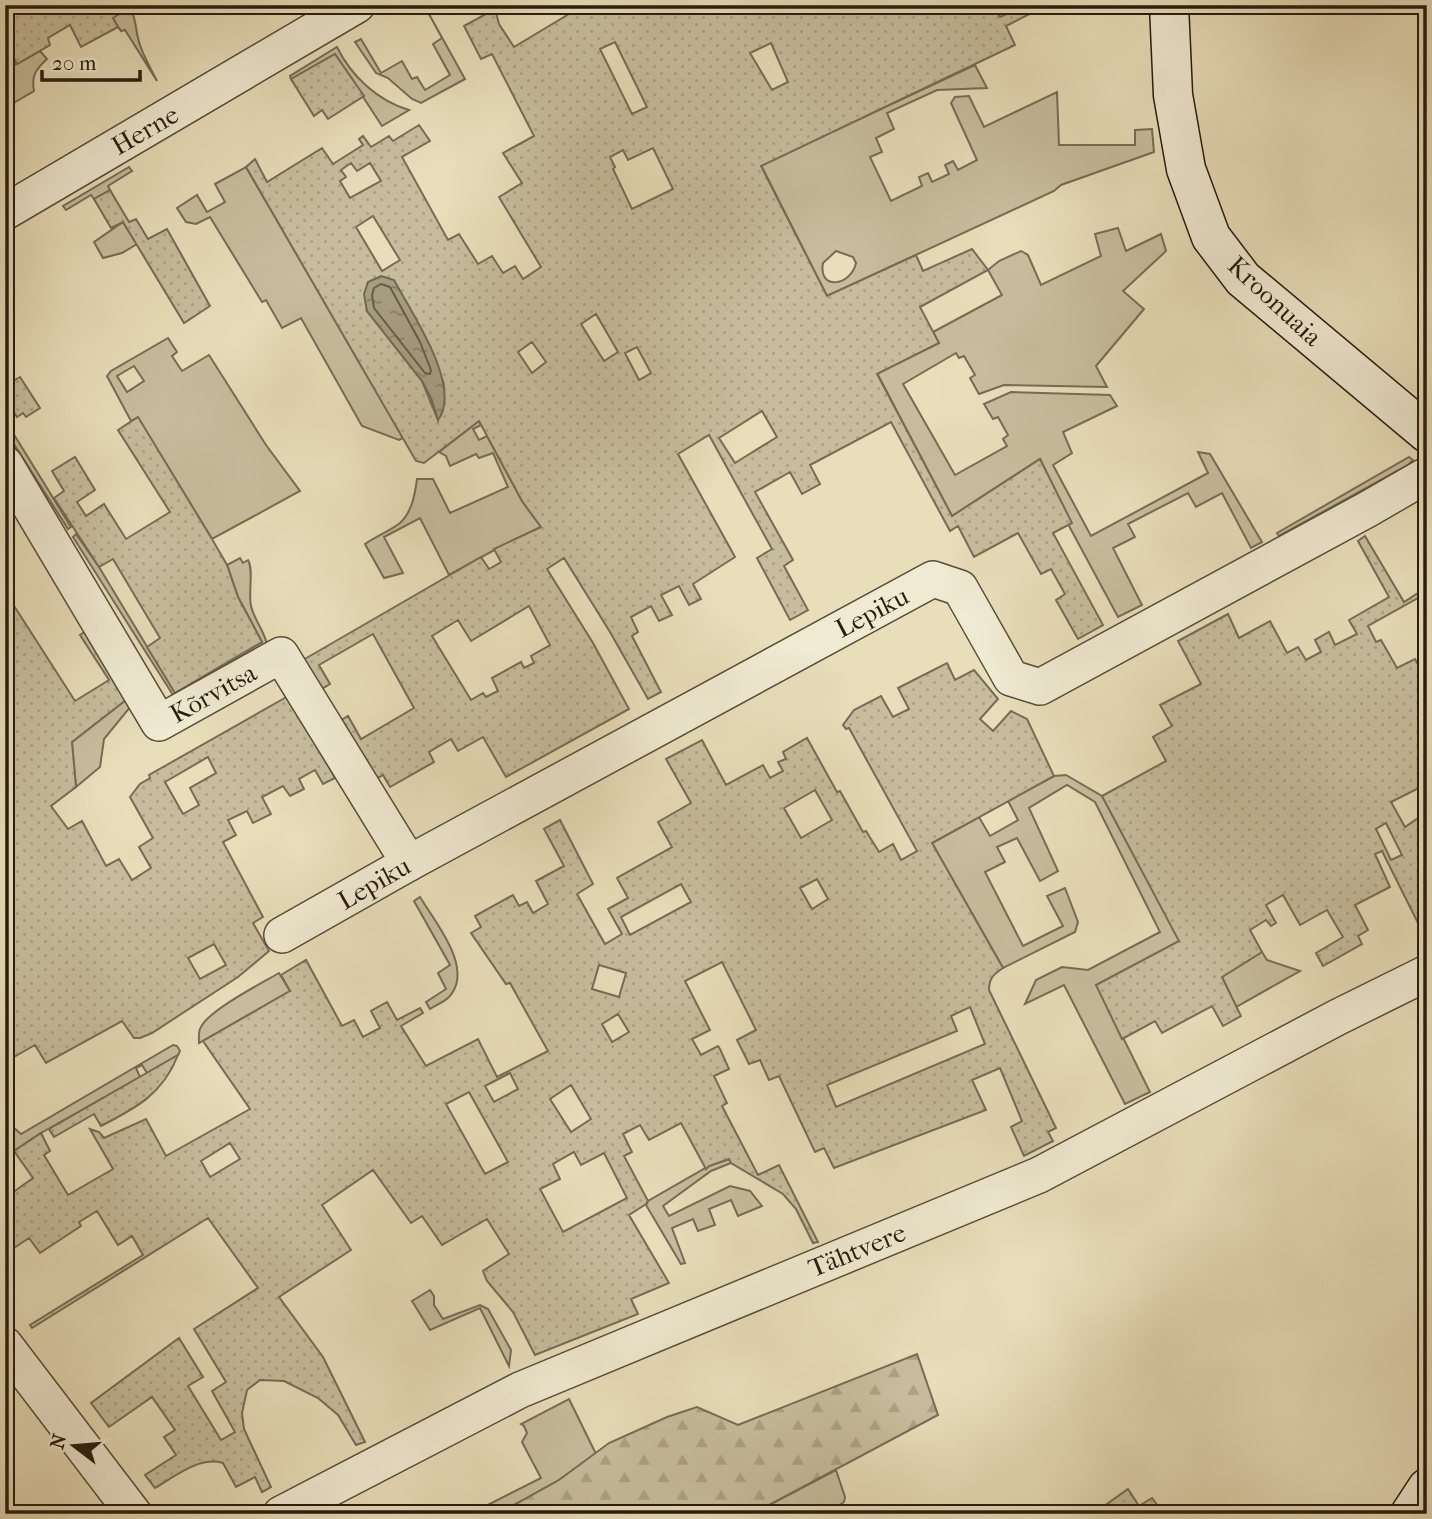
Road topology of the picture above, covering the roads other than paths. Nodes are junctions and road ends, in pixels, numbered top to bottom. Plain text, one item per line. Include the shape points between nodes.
1 (357, 5) edge
2 (1169, 5) edge
3 (5, 212) edge
4 (1427, 433) edge
5 (5, 464) edge
6 (1427, 475) edge
7 (409, 863) junction
8 (282, 935) dead end
9 (1427, 973) edge
10 (5, 1345) edge
11 (1427, 1488) edge
12 (134, 1514) edge
13 (281, 1514) edge
14 (1410, 1514) edge

1 - 3 street, Herne
2 - 4 main road, Kroonuaia via 1173,95 1186,169 1211,237 1243,279
5 - 7 street, Kõrvitsa via 159,723 281,655
6 - 7 street, Lepiku via 1040,687 1011,678 961,588 933,579
7 - 8 street, Lepiku
9 - 13 street, Tähtvere via 1039,1175 520,1390
10 - 12 street
11 - 14 main road

